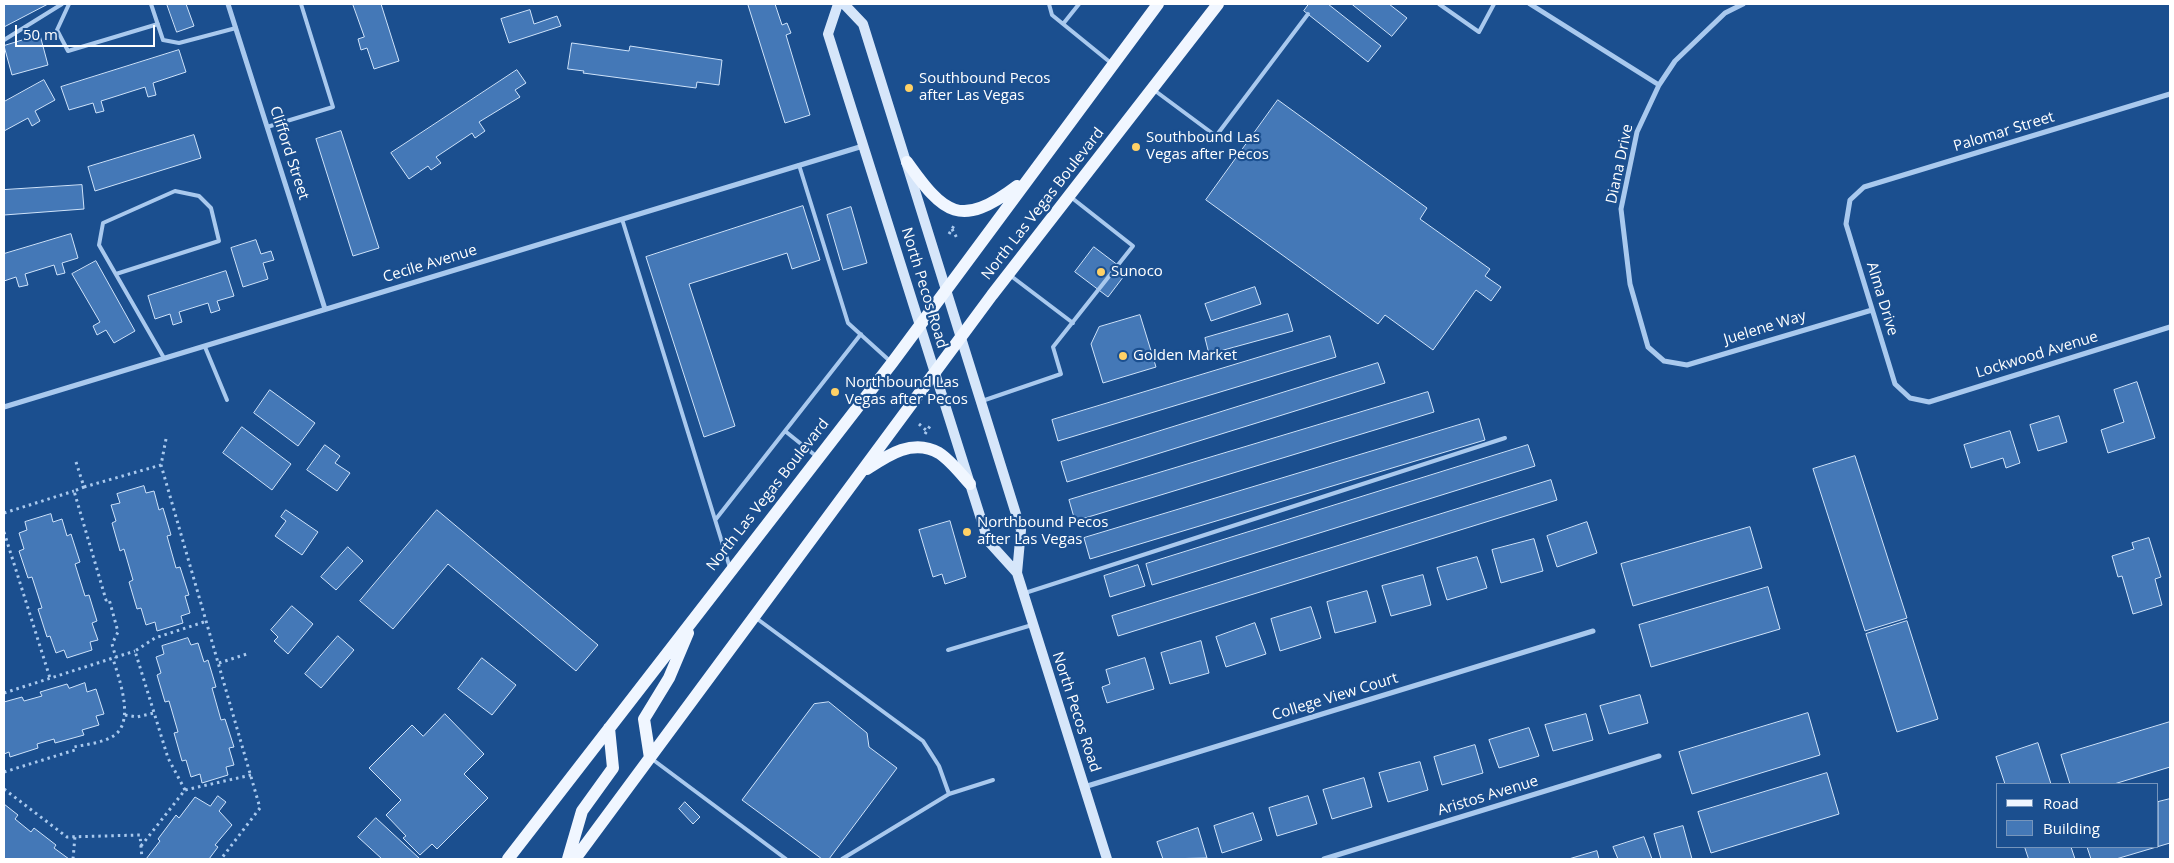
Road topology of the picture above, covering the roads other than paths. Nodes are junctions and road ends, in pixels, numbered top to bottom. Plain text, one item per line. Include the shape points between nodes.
1 (62, 4) edge
2 (69, 4) edge
3 (151, 4) edge
4 (228, 4) edge
5 (301, 4) edge
6 (838, 4) edge
7 (844, 4) edge
8 (1049, 4) edge
9 (1079, 4) edge
10 (1158, 4) edge
11 (1218, 4) edge
12 (1438, 4) edge
13 (1494, 4) edge
14 (1530, 4) edge
15 (1743, 4) edge
16 (1308, 14) dead end
17 (158, 24) junction
18 (1063, 24) junction
19 (236, 28) junction
20 (4, 40) edge
21 (1113, 65) junction
22 (1659, 85) junction
23 (1153, 88) junction
24 (2170, 94) edge
25 (267, 127) junction
26 (864, 146) junction
27 (907, 162) junction
28 (799, 165) junction
29 (1031, 176) junction
30 (1070, 196) junction
31 (1850, 200) joint
32 (622, 219) junction
33 (116, 274) junction
34 (1009, 275) junction
35 (946, 290) junction
36 (325, 309) junction
37 (1872, 310) junction
38 (1073, 323) junction
39 (920, 325) junction
40 (2170, 327) edge
41 (861, 334) junction
42 (961, 337) junction
43 (205, 347) junction
44 (164, 358) junction
45 (1664, 361) joint
46 (892, 363) junction
47 (934, 373) junction
48 (1910, 398) joint
49 (227, 400) dead end
50 (981, 402) junction
51 (4, 407) edge
52 (785, 431) junction
53 (1505, 438) dead end
54 (818, 458) junction
55 (860, 472) junction
56 (970, 484) junction
57 (715, 519) junction
58 (731, 570) junction
59 (1017, 573) junction
60 (1023, 594) junction
61 (695, 617) junction
62 (754, 617) junction
63 (1033, 624) junction
64 (1593, 631) dead end
65 (948, 650) dead end
66 (609, 728) junction
67 (1660, 756) dead end
68 (650, 758) junction
69 (993, 780) dead end
70 (1084, 787) junction
71 (949, 794) junction
72 (508, 859) edge
73 (568, 859) edge
74 (575, 859) edge
75 (786, 859) edge
76 (842, 859) edge
77 (1107, 859) edge
78 (1324, 859) edge

1 - 20 lane
2 - 17 lane via 57,30 68,51
3 - 17 lane
4 - 19 street, Clifford Street
5 - 25 lane via 333,107
6 - 26 main road, North Pecos Road via 828,34
7 - 27 main road, North Pecos Road via 863,24
8 - 18 lane via 1052,15
9 - 18 lane
10 - 21 main road, North Las Vegas Boulevard
11 - 23 main road, North Las Vegas Boulevard
12 - 13 lane via 1479,32
14 - 22 street
15 - 22 street, Diana Drive via 1725,13 1675,61
16 - 23 lane via 1216,136
17 - 19 lane via 163,40 179,43
18 - 21 lane
19 - 25 street, Clifford Street
21 - 29 main road, North Las Vegas Boulevard
22 - 45 street, Diana Drive via 1636,132 1622,209 1630,284 1648,347
23 - 30 main road, North Las Vegas Boulevard
24 - 31 street, Palomar Street via 1864,187
25 - 36 street, Clifford Street
26 - 28 street, Cecile Avenue
26 - 39 main road, North Pecos Road
27 - 29 main road via 934,197 950,209 964,212 1004,196
27 - 35 main road, North Pecos Road
28 - 32 street, Cecile Avenue
28 - 41 lane via 848,323
29 - 35 main road, North Las Vegas Boulevard
30 - 34 main road, North Las Vegas Boulevard
30 - 38 lane via 1133,246
31 - 37 street, Alma Drive via 1846,224
32 - 36 street, Cecile Avenue
32 - 57 lane
33 - 33 lane via 99,244 103,223 175,191 199,196 212,208 219,242
33 - 44 lane
34 - 38 lane
34 - 42 main road, North Las Vegas Boulevard
35 - 39 main road, North Las Vegas Boulevard
35 - 42 main road, North Pecos Road
36 - 43 street, Cecile Avenue
37 - 45 street, Juelene Way via 1687,365
37 - 48 street, Alma Drive via 1895,384
38 - 50 lane via 1053,348 1061,374
39 - 46 main road, North Las Vegas Boulevard
39 - 47 main road, North Pecos Road
40 - 48 street, Lockwood Avenue via 1929,402
41 - 46 lane
41 - 52 lane
42 - 47 main road, North Las Vegas Boulevard
42 - 50 main road, North Pecos Road
43 - 44 street, Cecile Avenue
43 - 49 lane
44 - 51 street, Cecile Avenue
46 - 54 main road, North Las Vegas Boulevard
47 - 55 main road, North Las Vegas Boulevard
47 - 56 main road, North Pecos Road
50 - 59 main road, North Pecos Road via 1021,530
52 - 54 lane
52 - 57 lane
53 - 60 lane
54 - 58 main road, North Las Vegas Boulevard
55 - 56 main road via 892,453 910,447 922,448 939,453
55 - 62 main road, North Las Vegas Boulevard
56 - 59 main road, North Pecos Road via 988,541
57 - 58 lane
58 - 61 main road, North Las Vegas Boulevard
59 - 60 main road, North Pecos Road
60 - 63 main road, North Pecos Road
61 - 66 main road, North Las Vegas Boulevard
61 - 68 main road via 669,678 644,719
62 - 68 main road, North Las Vegas Boulevard
62 - 71 lane via 922,741 939,766
63 - 65 lane
63 - 70 main road, North Pecos Road
64 - 70 street, College View Court
66 - 72 main road, North Las Vegas Boulevard
66 - 73 main road via 613,768 582,811
67 - 78 street, Aristos Avenue
68 - 74 main road, North Las Vegas Boulevard
68 - 75 lane
69 - 71 lane
70 - 77 main road, North Pecos Road
71 - 76 lane

